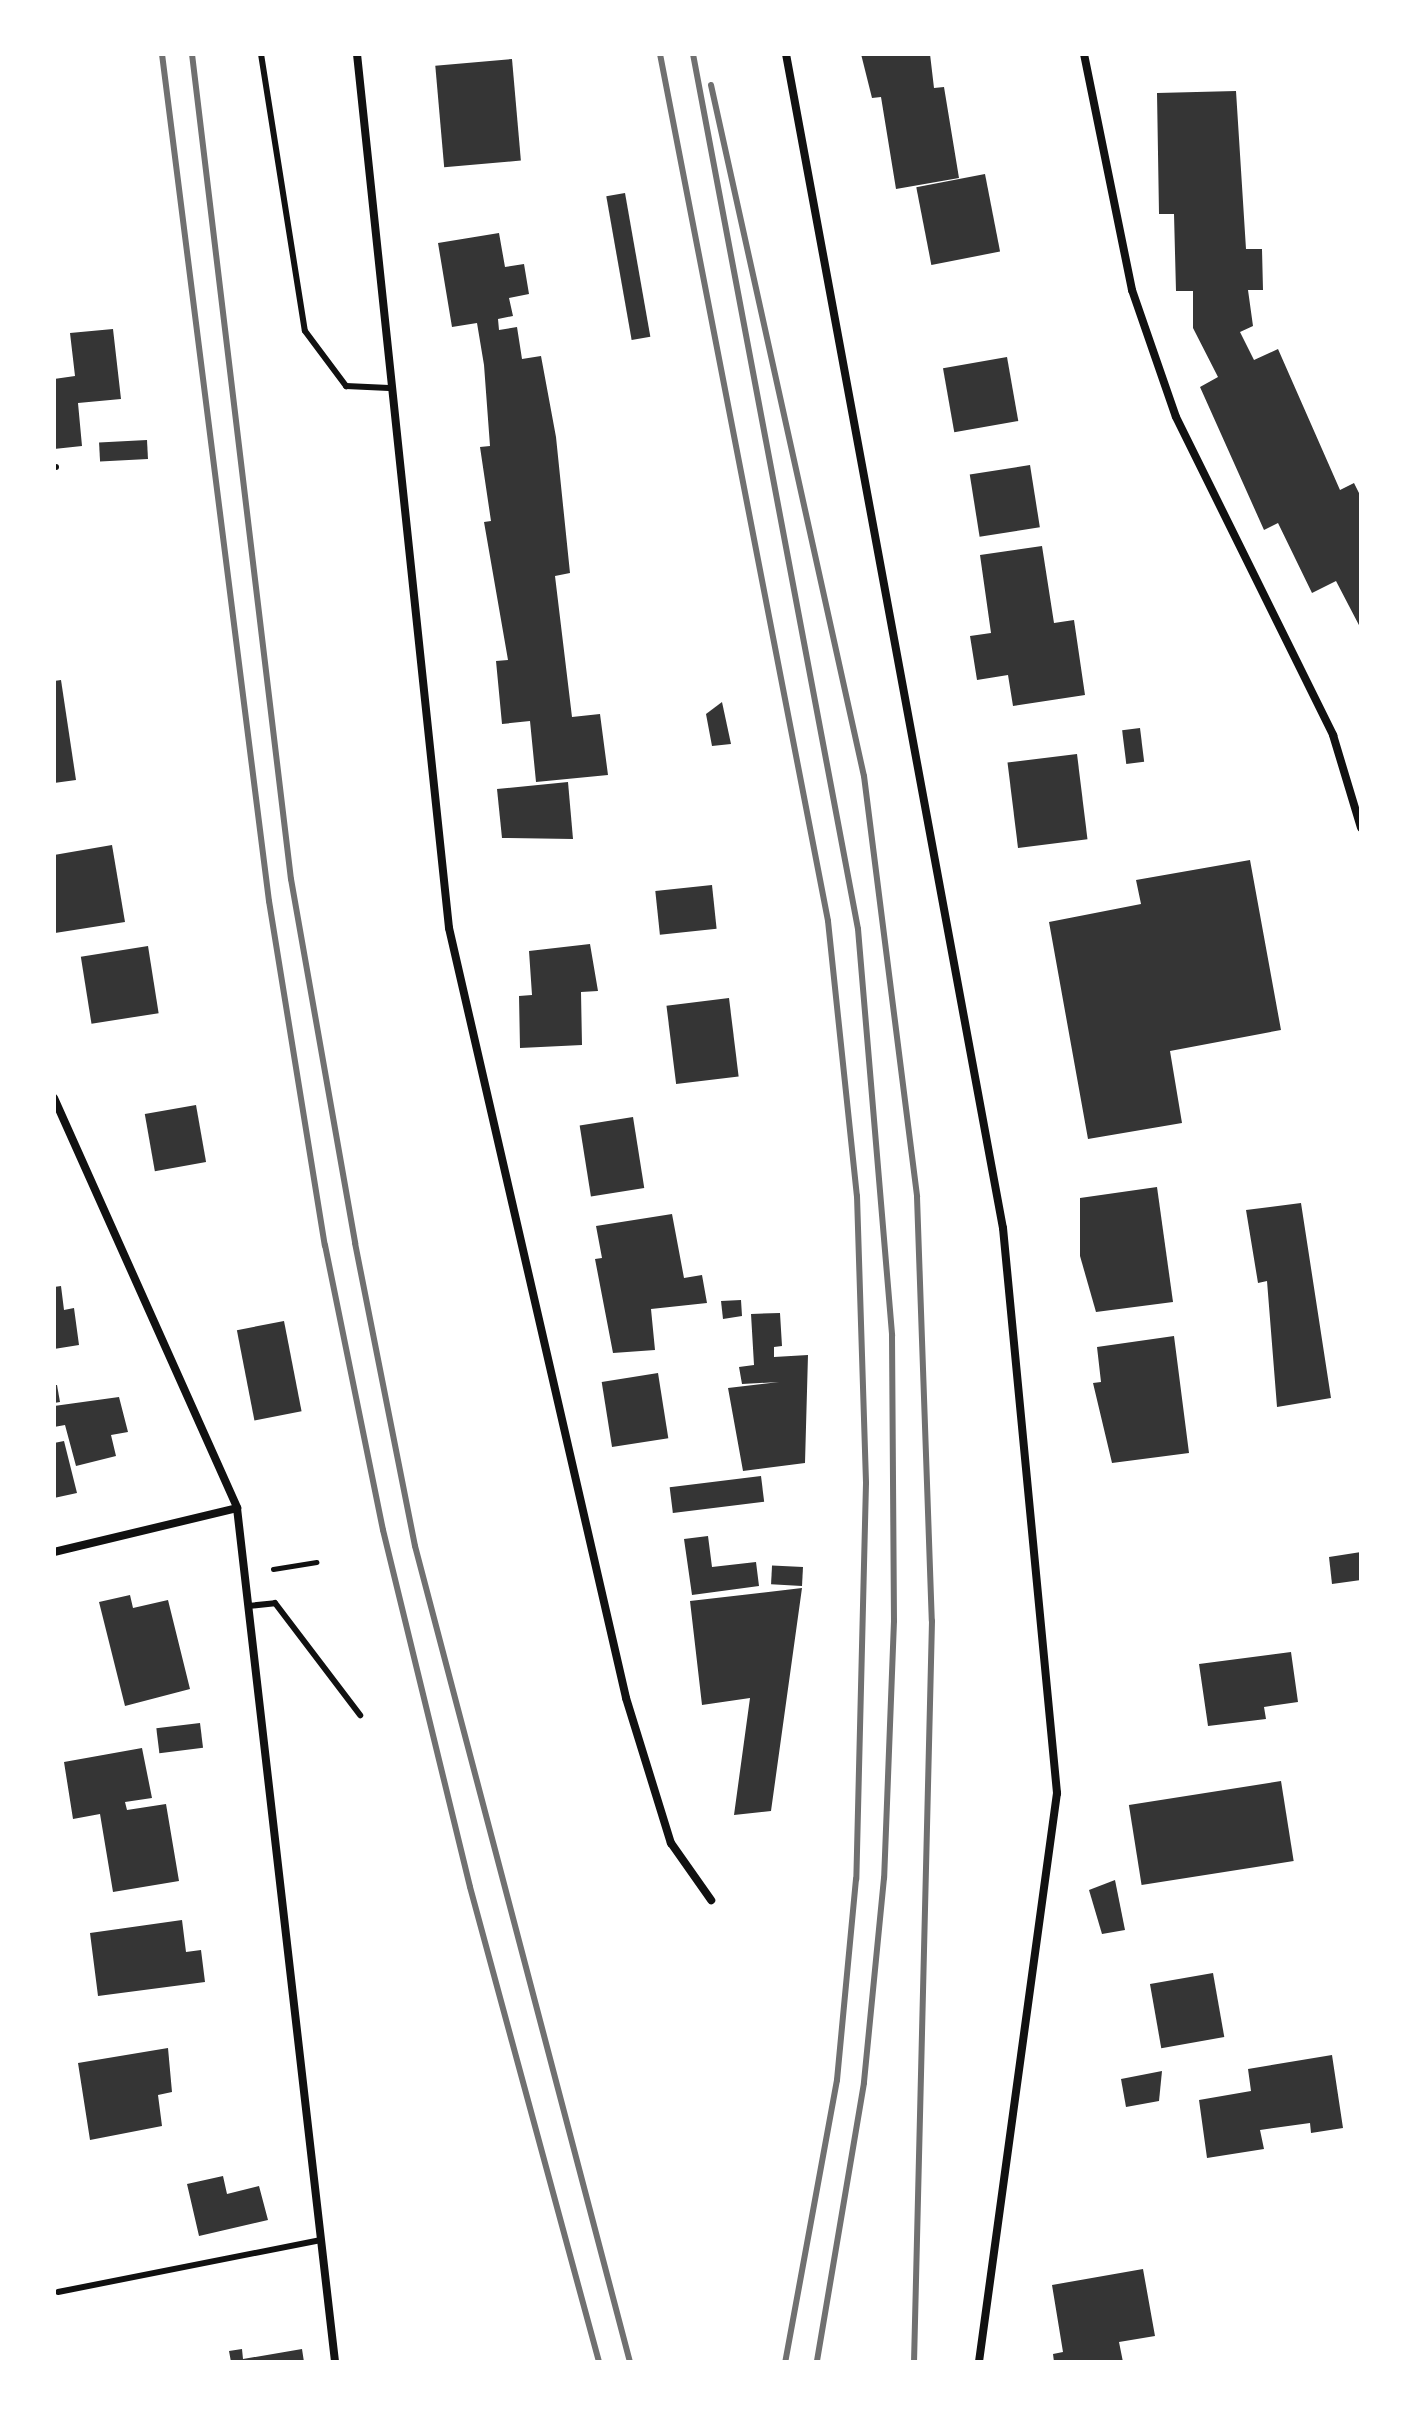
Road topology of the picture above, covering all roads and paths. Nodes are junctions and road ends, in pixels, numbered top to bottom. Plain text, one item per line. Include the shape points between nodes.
1 (261, 54) edge
2 (357, 54) edge
3 (786, 54) edge
4 (1084, 54) edge
5 (389, 388) junction
6 (1361, 828) edge
7 (54, 1098) edge
8 (57, 1110) edge
9 (237, 1508) junction
10 (54, 1552) edge
11 (316, 1562) dead end
12 (244, 1574) junction
13 (248, 1606) junction
14 (360, 1715) dead end
15 (711, 1900) dead end
16 (321, 2240) junction
17 (58, 2292) dead end
18 (335, 2362) edge
19 (979, 2362) edge

1 - 5 lane via 305,331 346,386
2 - 5 street
3 - 19 street via 1003,1228 1057,1793
4 - 6 street via 1132,290 1176,417 1333,735
5 - 15 street via 449,928 626,1698 671,1843
7 - 8 street
8 - 9 street
9 - 10 street
9 - 12 street
11 - 12 path
12 - 13 street
13 - 14 lane via 275,1603
13 - 16 street
16 - 17 lane
16 - 18 street

